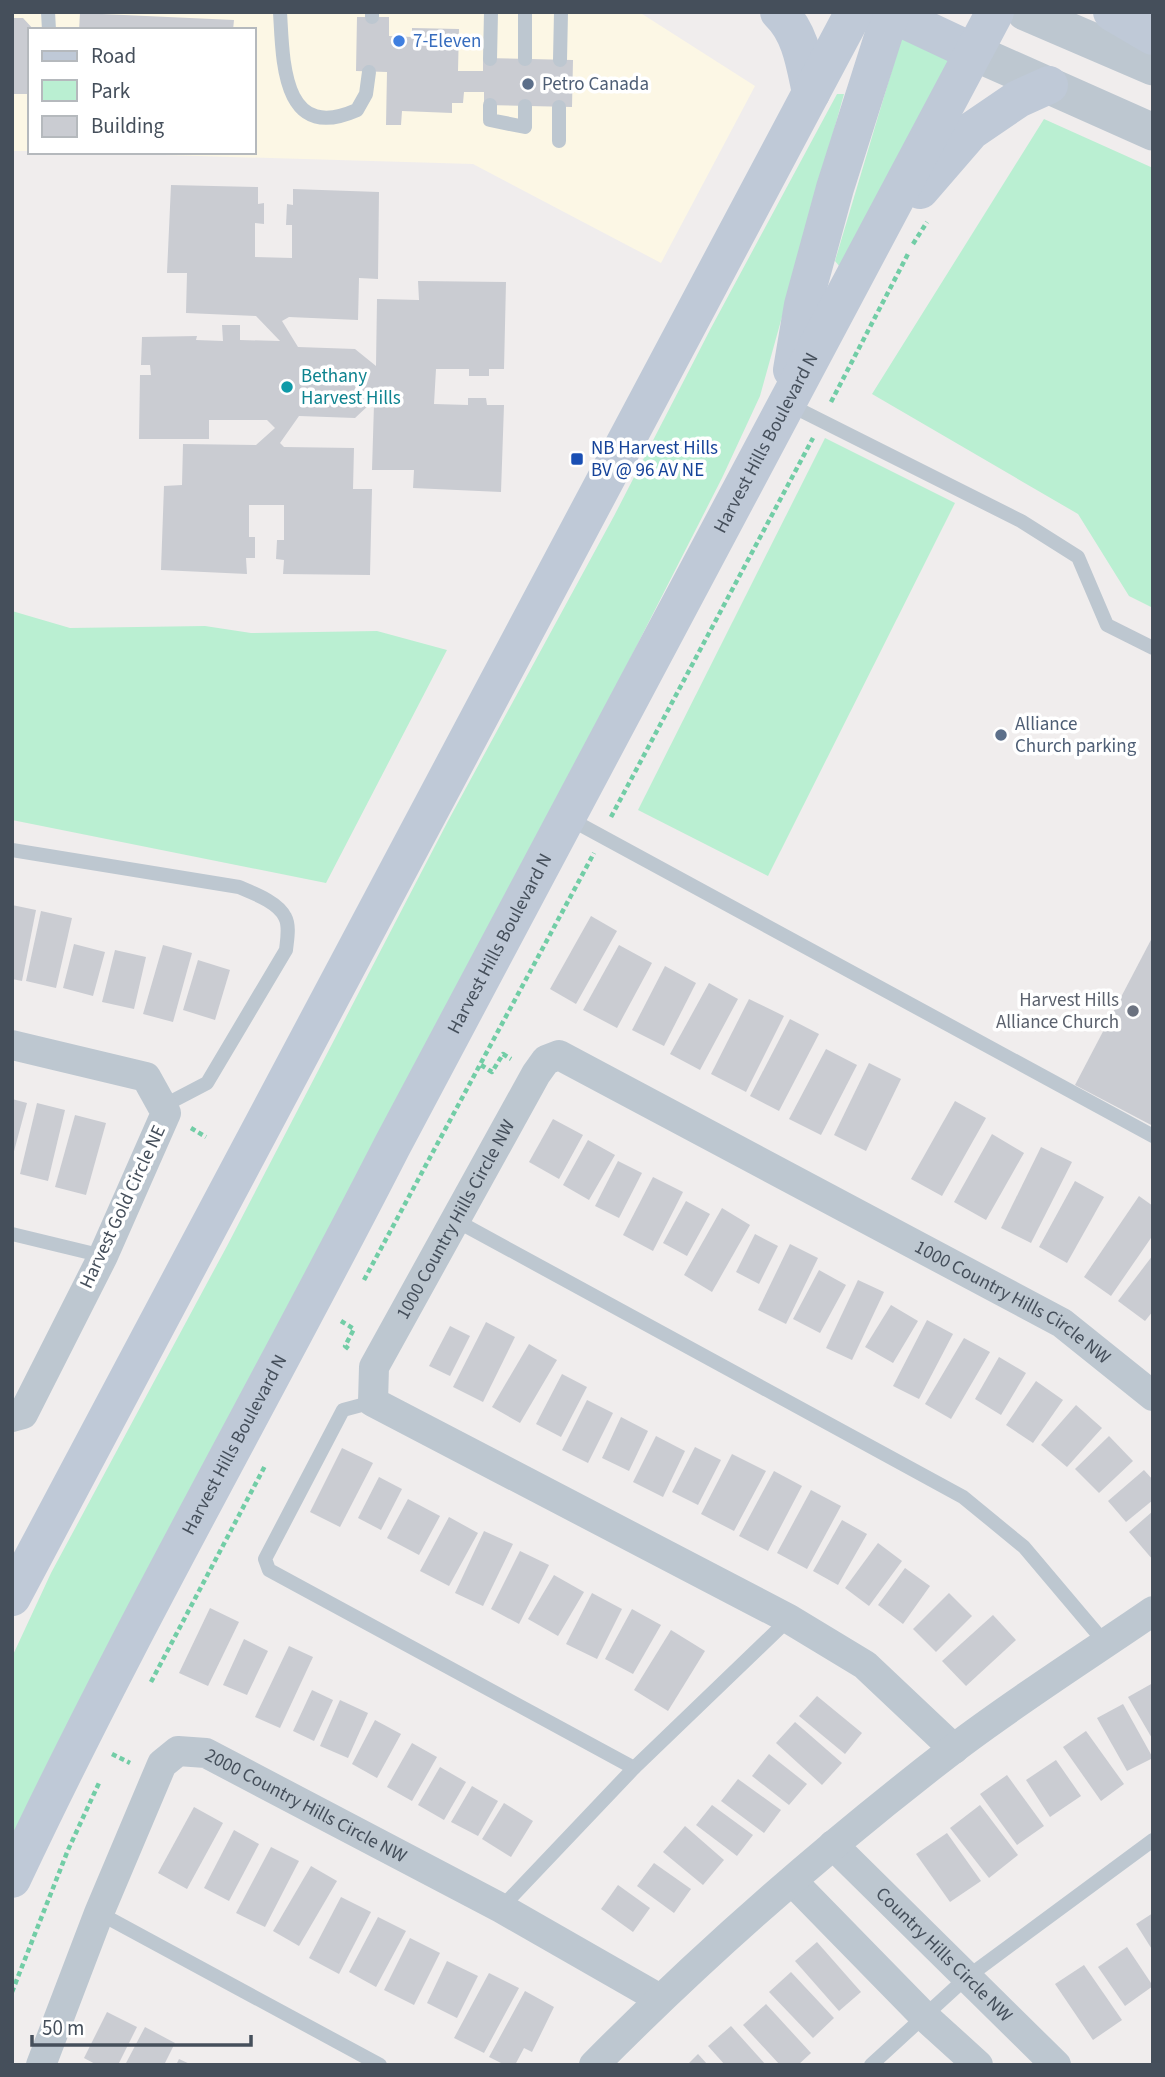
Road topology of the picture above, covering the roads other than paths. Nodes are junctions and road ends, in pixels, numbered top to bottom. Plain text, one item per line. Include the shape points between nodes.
1 (491, 12) edge
2 (525, 12) edge
3 (561, 12) edge
4 (779, 12) edge
5 (966, 12) edge
6 (995, 12) edge
7 (1025, 12) edge
8 (1112, 12) edge
9 (881, 13) edge
10 (281, 14) edge
11 (1153, 36) edge
12 (973, 52) junction
13 (490, 59) dead end
14 (525, 59) dead end
15 (560, 60) dead end
16 (1153, 67) edge
17 (369, 72) dead end
18 (1049, 85) junction
19 (811, 93) junction
20 (490, 105) dead end
21 (525, 106) dead end
22 (559, 107) dead end
23 (1153, 132) edge
24 (559, 141) dead end
25 (862, 262) junction
26 (787, 403) junction
27 (1153, 648) edge
28 (568, 818) junction
29 (12, 850) edge
30 (12, 1045) edge
31 (163, 1105) junction
32 (1153, 1136) edge
33 (455, 1220) junction
34 (12, 1234) edge
35 (103, 1256) junction
36 (1153, 1396) edge
37 (373, 1402) junction
38 (12, 1416) edge
39 (12, 1597) edge
40 (1153, 1611) edge
41 (789, 1619) junction
42 (1106, 1644) junction
43 (954, 1749) junction
44 (634, 1768) junction
45 (1153, 1840) edge
46 (833, 1845) junction
47 (12, 1879) edge
48 (792, 1881) junction
49 (501, 1908) junction
50 (99, 1913) junction
51 (966, 1978) junction
52 (660, 1998) junction
53 (923, 2016) junction
54 (41, 2065) edge
55 (380, 2065) edge
56 (594, 2065) edge
57 (871, 2065) edge
58 (978, 2065) edge
59 (1056, 2065) edge

1 - 13 lane
2 - 14 lane
3 - 15 lane
4 - 19 main road via 794,33
5 - 12 main road
6 - 12 main road, Harvest Hills Boulevard N
7 - 16 street
8 - 11 main road
9 - 12 main road
9 - 19 main road
9 - 26 main road via 803,305
10 - 17 lane via 290,92 311,116 338,117 357,110 366,94
12 - 18 street
12 - 25 main road, Harvest Hills Boulevard N
18 - 23 street
18 - 25 main road via 1018,99 971,131
19 - 39 main road
20 - 21 lane via 490,120 525,127
22 - 24 lane
25 - 26 main road, Harvest Hills Boulevard N
26 - 27 lane via 1021,521 1078,558 1107,625
26 - 28 main road, Harvest Hills Boulevard N
28 - 32 lane
28 - 47 main road, Harvest Hills Boulevard N via 74,1748
29 - 31 lane via 239,887 265,898 285,916 286,950 207,1083
30 - 31 street, Harvest Gold Circle NE via 146,1077
31 - 35 street, Harvest Gold Circle NE via 166,1113
33 - 36 street, 1000 Country Hills Circle NW via 536,1074 546,1060 559,1055 1062,1323
33 - 37 street, 1000 Country Hills Circle NW via 374,1367
33 - 42 lane via 963,1497 1024,1547
34 - 35 lane
35 - 38 street, Harvest Gold Circle NE via 23,1414
37 - 41 street
37 - 44 lane via 343,1410 265,1559 269,1570
40 - 42 street
41 - 43 street via 865,1665
41 - 44 lane
42 - 43 street
43 - 46 street
44 - 49 lane
45 - 51 lane
46 - 48 street
46 - 51 street, Country Hills Circle NW
48 - 52 street
48 - 53 street
49 - 50 street, 2000 Country Hills Circle NW via 206,1753 178,1751 162,1764
49 - 52 street, 2000 Country Hills Circle NW
50 - 54 street, 2000 Country Hills Circle NW
50 - 55 lane
51 - 53 lane
51 - 59 street, Country Hills Circle NW
52 - 56 street
53 - 57 lane
53 - 58 street

